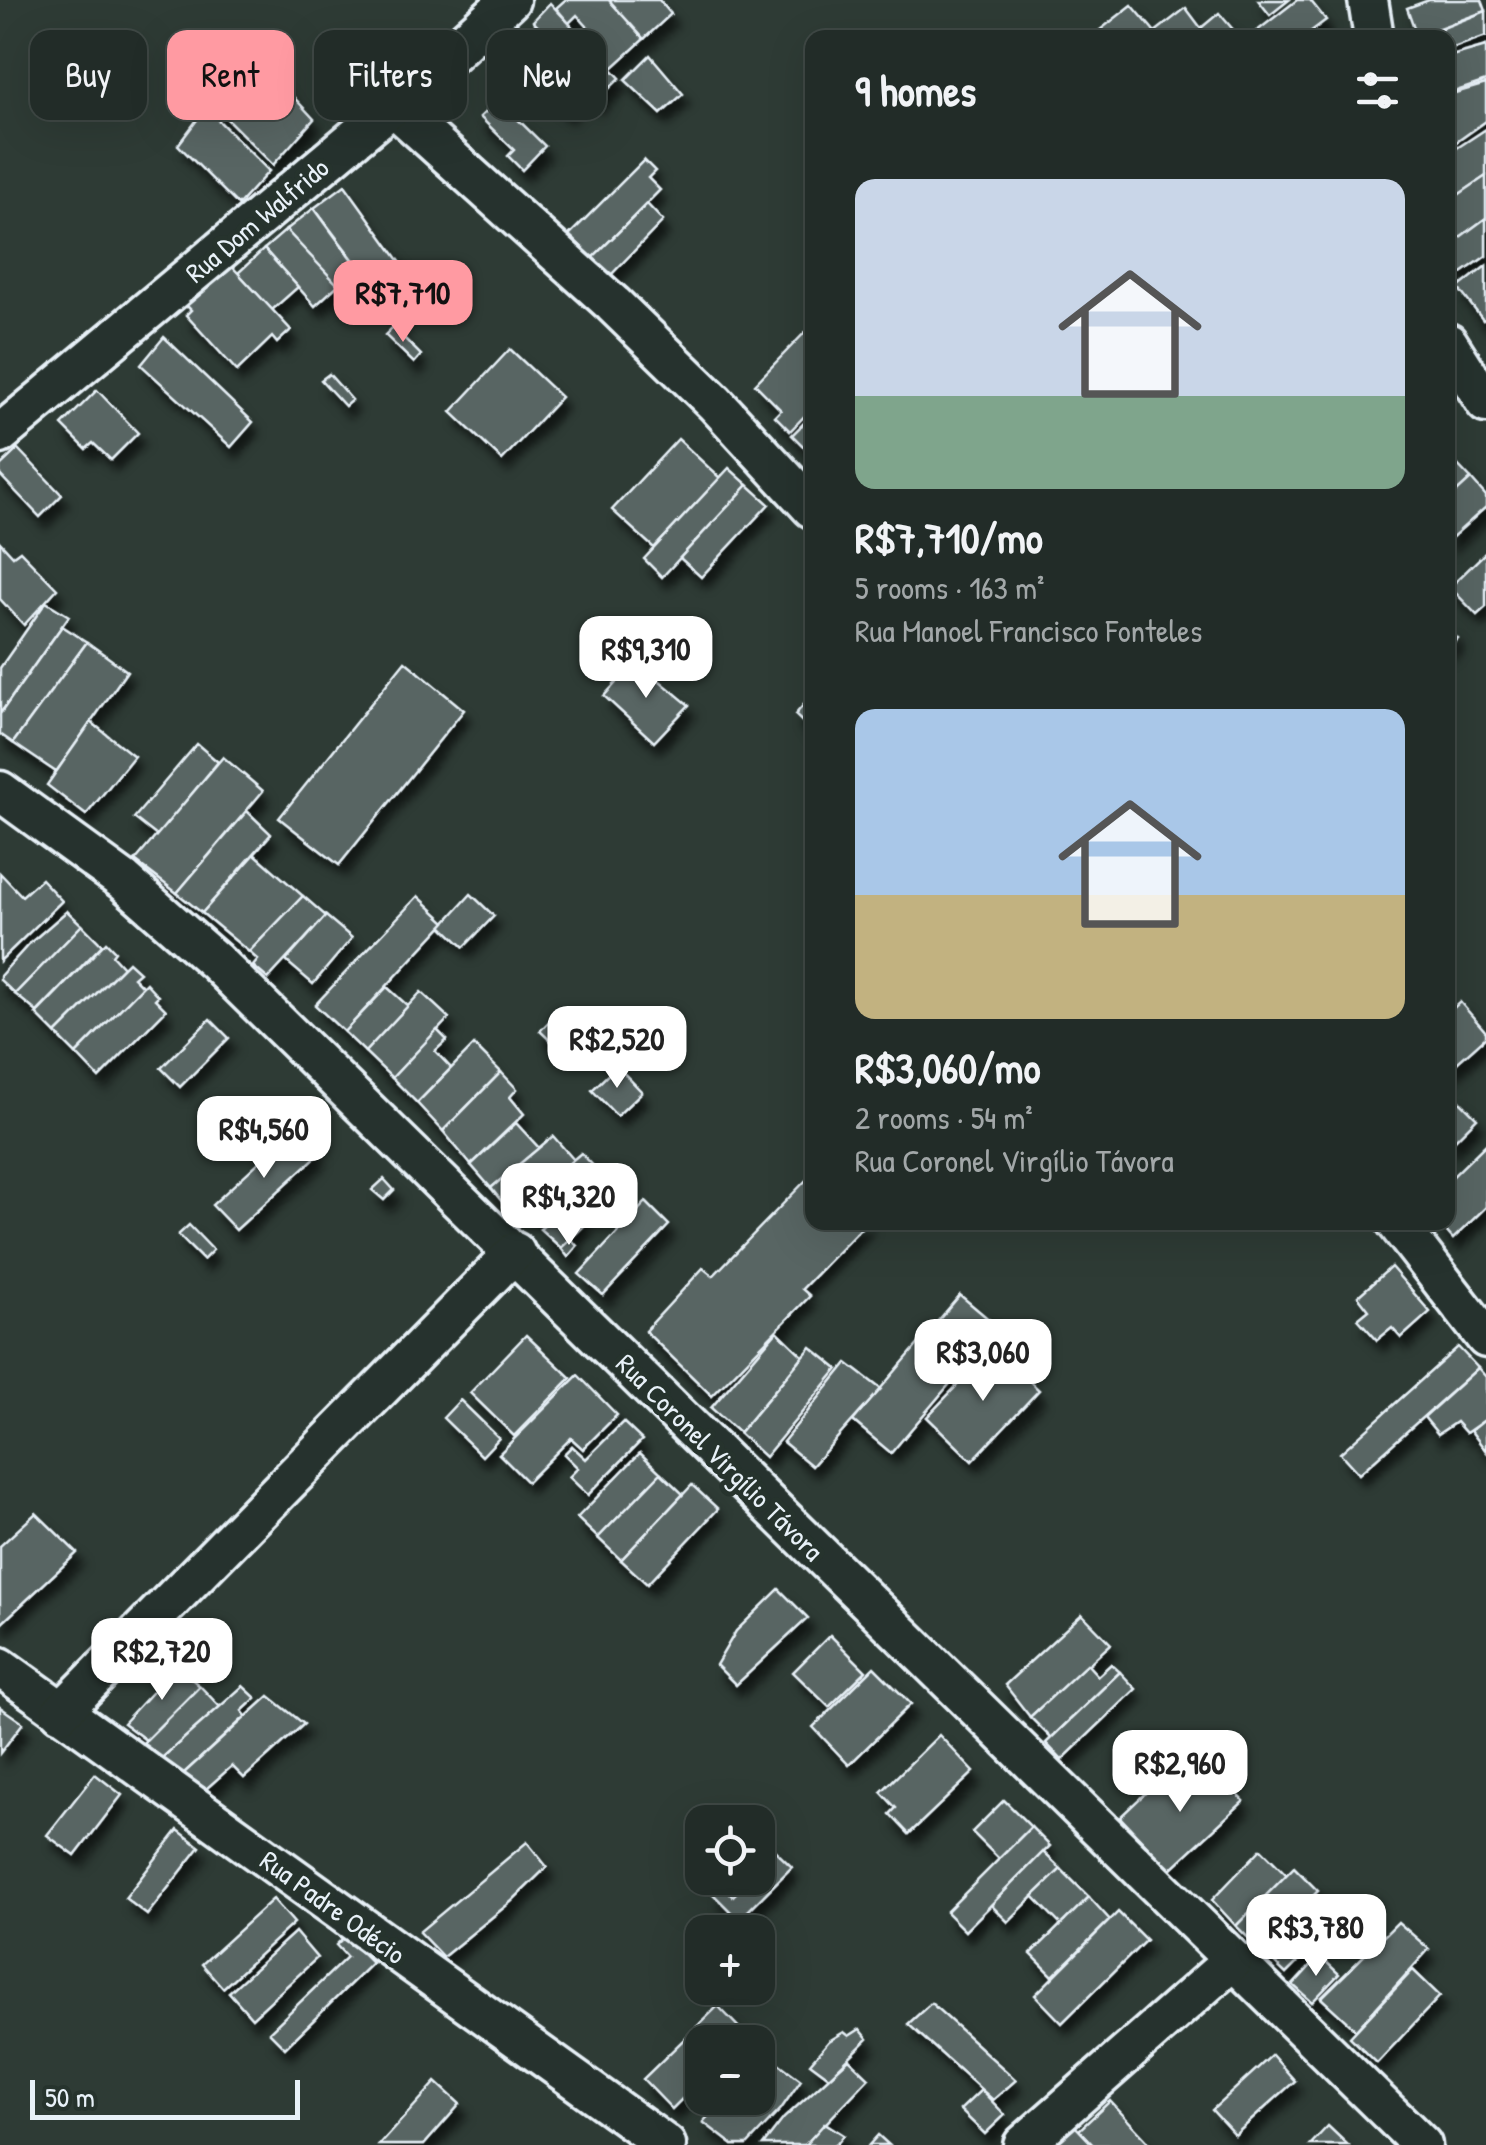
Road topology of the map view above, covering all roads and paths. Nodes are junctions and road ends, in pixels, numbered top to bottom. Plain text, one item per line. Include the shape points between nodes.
1 (510, 0) edge
2 (1368, 0) edge
3 (1373, 30) edge
4 (467, 39) edge
5 (376, 120) edge
6 (409, 120) edge
7 (1455, 354) edge
8 (1486, 403) edge
9 (0, 434) edge
10 (805, 500) edge
11 (0, 791) edge
12 (1402, 1230) edge
13 (514, 1252) junction
14 (1486, 1338) edge
15 (0, 1667) edge
16 (61, 1712) junction
17 (1232, 1960) junction
18 (666, 2145) edge
19 (1022, 2145) edge
20 (1422, 2145) edge

1 - 4 street, Rua Dom Walfrido
2 - 3 street
5 - 9 street, Rua Dom Walfrido
6 - 10 street via 613,304
7 - 8 street
11 - 13 street, Rua Coronel Virgílio Távora via 124,881 214,960
12 - 14 street
13 - 16 street
13 - 17 street, Rua Coronel Virgílio Távora
15 - 16 street, Rua Padre Odécio
16 - 18 street, Rua Padre Odécio
17 - 19 street
17 - 20 street, Rua Coronel Virgílio Távora

